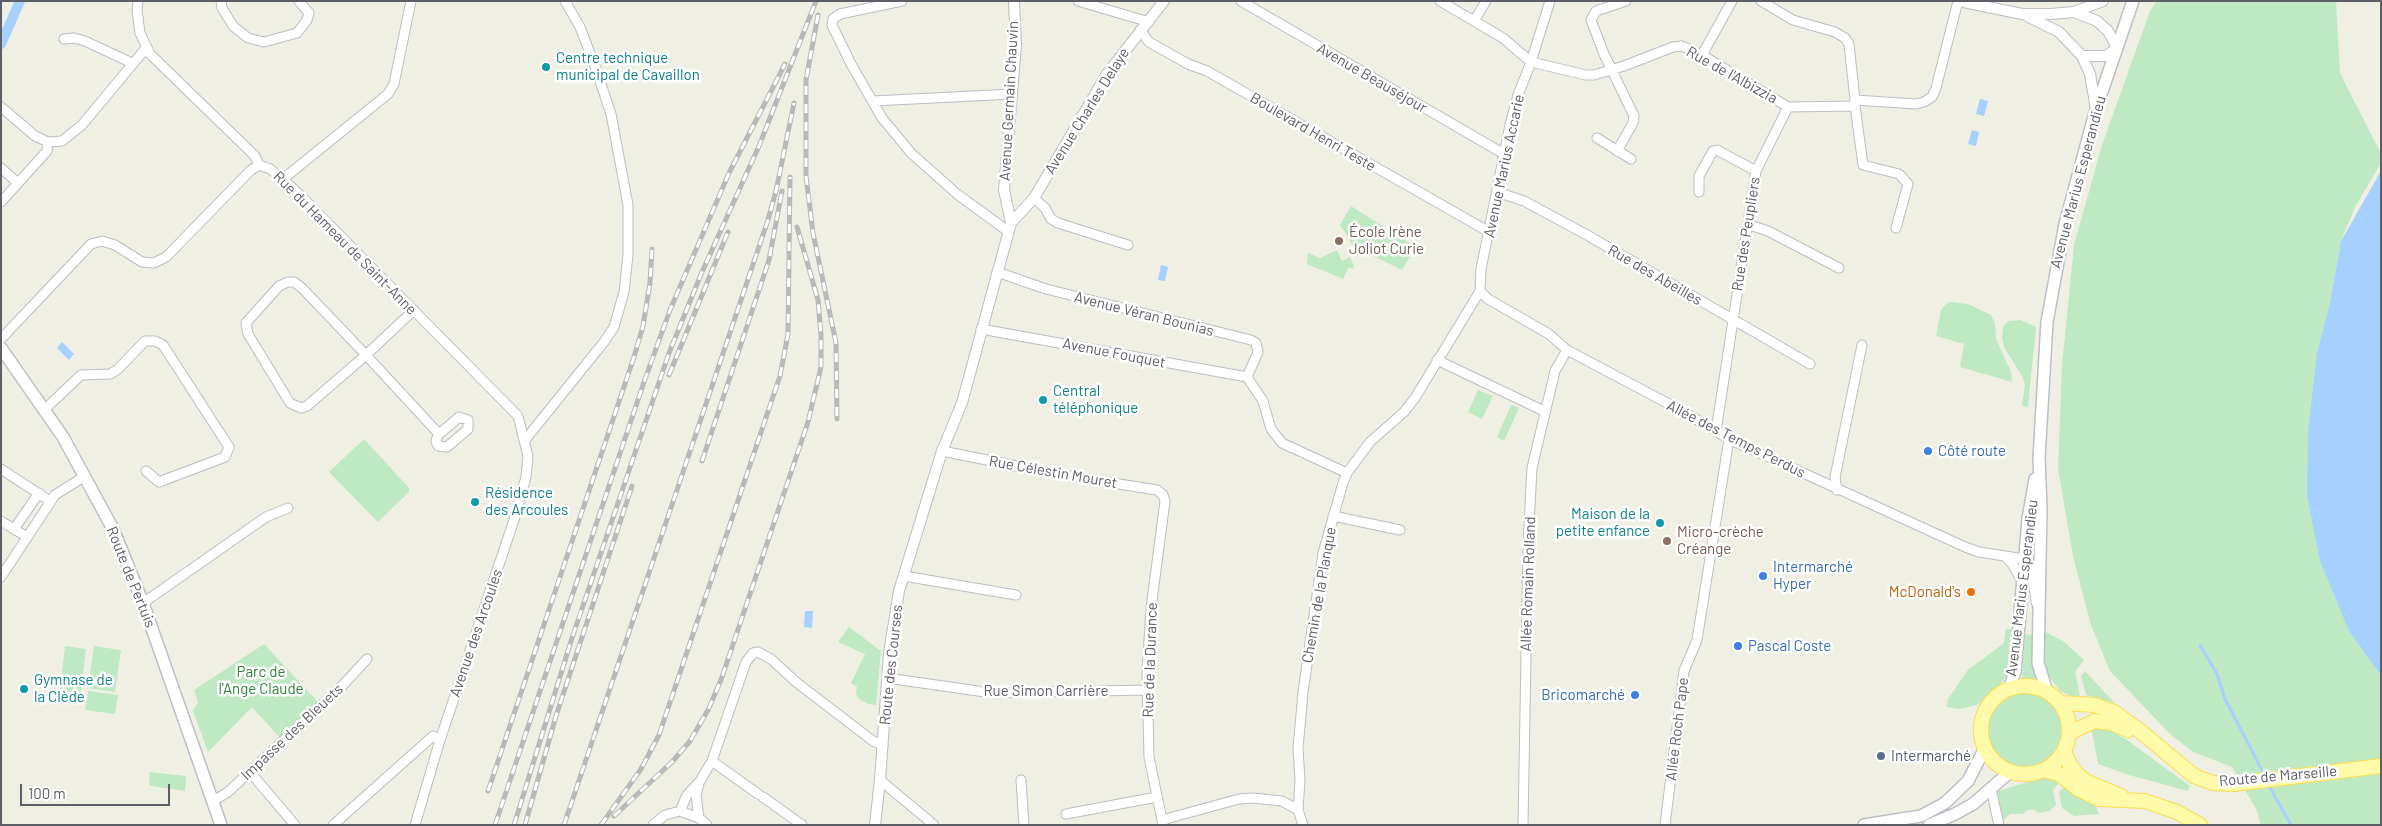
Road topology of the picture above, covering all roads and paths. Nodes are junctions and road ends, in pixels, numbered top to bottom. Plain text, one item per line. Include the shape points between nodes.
1 (138, 1) edge
2 (221, 1) edge
3 (299, 1) edge
4 (411, 1) edge
5 (565, 1) edge
6 (902, 1) edge
7 (1014, 1) edge
8 (1078, 1) edge
9 (1164, 1) edge
10 (1241, 1) edge
11 (1440, 1) edge
12 (1486, 1) edge
13 (1550, 1) edge
14 (1626, 1) edge
15 (1732, 1) edge
16 (1761, 1) edge
17 (1959, 1) edge
18 (2103, 1) edge
19 (2133, 1) edge
20 (2074, 12) junction
21 (2022, 14) junction
22 (1474, 21) junction
23 (1149, 22) junction
24 (1140, 30) junction
25 (64, 39) dead end
26 (146, 48) junction
27 (2116, 50) junction
28 (1702, 55) junction
29 (2082, 56) junction
30 (1531, 62) junction
31 (132, 63) junction
32 (1612, 70) junction
33 (1012, 94) junction
34 (872, 101) junction
35 (1855, 103) junction
36 (1, 107) edge
37 (1788, 107) junction
38 (2096, 108) junction
39 (1597, 138) dead end
40 (48, 142) junction
41 (1617, 150) junction
42 (1504, 154) junction
43 (1631, 159) dead end
44 (259, 165) junction
45 (1, 168) edge
46 (1756, 171) junction
47 (283, 179) junction
48 (18, 183) junction
49 (1497, 192) junction
50 (1699, 192) dead end
51 (1008, 201) junction
52 (1, 202) edge
53 (1031, 202) junction
54 (1750, 225) junction
55 (1010, 228) junction
56 (1896, 228) dead end
57 (1490, 229) junction
58 (1128, 245) dead end
59 (1838, 268) dead end
60 (997, 272) junction
61 (1480, 292) junction
62 (414, 310) junction
63 (1732, 320) junction
64 (981, 328) junction
65 (1, 339) edge
66 (1862, 345) dead end
67 (1, 348) edge
68 (1567, 350) junction
69 (366, 356) junction
70 (1437, 360) junction
71 (1810, 364) dead end
72 (1247, 377) junction
73 (45, 409) junction
74 (1544, 411) junction
75 (1716, 431) junction
76 (439, 434) dead end
77 (1729, 439) junction
78 (525, 440) junction
79 (942, 451) junction
80 (2039, 458) junction
81 (1, 468) edge
82 (146, 471) dead end
83 (1346, 473) junction
84 (85, 476) junction
85 (1837, 490) junction
86 (39, 493) junction
87 (1162, 495) joint
88 (50, 501) junction
89 (288, 508) dead end
90 (1333, 516) junction
91 (1, 521) edge
92 (14, 529) junction
93 (1400, 530) dead end
94 (27, 537) junction
95 (2015, 557) junction
96 (904, 576) junction
97 (1, 578) edge
98 (2022, 581) junction
99 (1016, 595) dead end
100 (143, 603) junction
101 (2039, 612) junction
102 (368, 659) dead end
103 (887, 678) junction
104 (2009, 689) junction
105 (1147, 690) junction
106 (2047, 692) junction
107 (2060, 703) junction
108 (2069, 733) junction
109 (440, 740) junction
110 (883, 745) junction
111 (2156, 746) junction
112 (1985, 748) junction
113 (2064, 751) junction
114 (712, 761) junction
115 (2381, 766) edge
116 (2043, 770) junction
117 (2011, 771) junction
118 (250, 772) junction
119 (880, 780) junction
120 (1021, 780) dead end
121 (700, 781) junction
122 (1991, 789) junction
123 (1157, 796) junction
124 (2129, 799) junction
125 (212, 801) junction
126 (1298, 810) junction
127 (680, 811) junction
128 (1066, 814) dead end
129 (1666, 815) junction
130 (699, 818) junction
131 (1162, 823) edge
132 (1869, 824) edge
133 (221, 825) edge
134 (295, 825) edge
135 (333, 825) edge
136 (415, 825) edge
137 (653, 825) edge
138 (707, 825) edge
139 (802, 825) edge
140 (875, 825) edge
141 (934, 825) edge
142 (1024, 825) edge
143 (1303, 825) edge
144 (1523, 825) edge
145 (1665, 825) edge
146 (1670, 825) edge
147 (1929, 825) edge
148 (1999, 825) edge
149 (2200, 825) edge

1 - 26 street via 140,33
2 - 3 street via 233,26 248,38 264,42 297,33 309,13
4 - 47 street via 394,84 388,94
5 - 78 street via 596,66 612,122 628,206 625,282 620,310 604,342
6 - 34 street via 840,14 832,22
7 - 33 street, Avenue Germain Chauvin via 1016,44
8 - 23 street
9 - 23 street, Avenue Charles Delaye
10 - 42 street, Avenue Beauséjour
11 - 22 street
12 - 22 street
13 - 30 street, Avenue Marius Accarie
14 - 32 street via 1596,10 1591,20
15 - 28 street
16 - 35 street via 1793,20 1835,32 1844,38 1849,44
17 - 21 street
17 - 35 street via 1932,97 1916,104
18 - 20 street
19 - 27 main road, Avenue Marius Esperandieu
20 - 21 street
20 - 27 street via 2089,16 2102,25 2112,36
21 - 29 street via 2059,32
22 - 30 street via 1503,38
23 - 24 street, Avenue Charles Delaye
24 - 53 street, Avenue Charles Delaye via 1084,110
24 - 57 street, Boulevard Henri Teste via 1145,39 1156,46 1207,71 1477,226
25 - 31 street via 85,41
26 - 31 street
26 - 44 street, Rue du Hameau de Saint-Anne via 255,156
27 - 29 street via 2097,58
27 - 38 main road, Avenue Marius Esperandieu
28 - 32 street, Rue de l'Albizzia via 1682,46 1673,47
28 - 37 street, Rue de l'Albizzia
29 - 38 street via 2090,74
30 - 32 street, Rue de l'Albizzia via 1586,75
30 - 42 street, Avenue Marius Accarie via 1518,95
31 - 40 street via 71,135 62,141
32 - 41 street via 1634,116
33 - 34 street
33 - 51 street, Avenue Germain Chauvin via 1004,190
34 - 55 street via 911,153 958,194
35 - 37 street
35 - 56 street via 1863,165 1900,174 1908,184
36 - 40 street via 35,136
37 - 46 street, Rue des Peupliers
38 - 80 main road, Avenue Marius Esperandieu via 2064,224 2052,285
39 - 41 street
40 - 48 street via 47,151
41 - 43 street
42 - 49 street, Avenue Marius Accarie
44 - 47 street, Rue du Hameau de Saint-Anne
44 - 65 street via 166,258 154,263 142,262 102,241 91,244
45 - 48 street
46 - 50 street via 1717,150 1713,151 1699,176
46 - 54 street, Rue des Peupliers
47 - 62 street, Rue du Hameau de Saint-Anne
48 - 52 street
49 - 57 street, Avenue Marius Accarie
49 - 63 street, Rue des Abeilles via 1532,205
51 - 53 street, Avenue Germain Chauvin via 1017,206
51 - 55 street, Avenue Germain Chauvin
53 - 55 street, Avenue Charles Delaye
53 - 58 street via 1045,208 1051,219 1058,223
54 - 59 street via 1768,230
54 - 63 street, Rue des Peupliers
55 - 60 street, Route des Courses
57 - 61 street, Avenue Marius Accarie via 1479,282
60 - 64 street, Route des Courses
60 - 72 street, Avenue Véran Bounias via 1055,292 1252,340 1258,352
61 - 68 street, Allée des Temps Perdus via 1549,334
61 - 70 street, Chemin de la Planque
62 - 69 street
62 - 78 street, Rue du Hameau de Saint-Anne via 518,416
63 - 71 street, Rue des Abeilles
63 - 75 street, Rue des Peupliers
64 - 72 street, Avenue Fouquet
64 - 79 street, Route des Courses via 962,403
66 - 85 street via 1834,477
67 - 73 main road, Route de Pertuis
68 - 74 street, Allée Romain Rolland via 1554,371
68 - 75 street, Allée des Temps Perdus
69 - 69 street via 294,282 279,286 246,323 248,334 290,403 296,407 307,406
69 - 76 street
70 - 74 street
70 - 83 street, Chemin de la Planque via 1404,412 1370,442
72 - 83 street via 1263,401 1271,429 1282,443
73 - 82 street via 81,375 110,374 145,342 155,341 163,345 229,447 225,457 159,482
73 - 84 main road, Route de Pertuis
74 - 144 street, Allée Romain Rolland via 1533,460 1530,501
75 - 77 street, Allée des Temps Perdus
77 - 85 street, Allée des Temps Perdus
77 - 129 street, Allée Roch Pape via 1697,640 1684,670
78 - 109 street, Avenue des Arcoules via 528,465 514,520
79 - 87 street, Rue Célestin Mouret via 1157,490
79 - 96 street, Route des Courses
80 - 95 main road, Avenue Marius Esperandieu via 2027,531
80 - 101 main road, Avenue Marius Esperandieu
81 - 86 street
83 - 90 street, Chemin de la Planque
84 - 88 street via 61,489
84 - 100 main road, Route de Pertuis via 113,530
85 - 95 street, Allée des Temps Perdus via 1965,547
86 - 88 street
86 - 92 street
87 - 105 street, Rue de la Durance via 1165,501 1151,608
88 - 94 street
89 - 100 street via 266,517
90 - 93 street
90 - 126 street, Chemin de la Planque via 1323,553 1303,692 1298,749
91 - 92 street
92 - 94 street
94 - 97 street
95 - 98 main road, Avenue Marius Esperandieu
95 - 98 street
95 - 101 street via 2032,570
96 - 99 street
96 - 103 street, Route des Courses via 890,640
98 - 104 main road, Avenue Marius Esperandieu via 2016,663
100 - 125 main road, Route de Pertuis
101 - 106 main road, Avenue Marius Esperandieu via 2038,663
102 - 118 street, Impasse des Bleuets
103 - 105 street, Rue Simon Carrière via 992,692
103 - 110 street, Route des Courses
104 - 106 main road via 2028,686
104 - 112 main road via 1993,700 1984,714 1981,728
105 - 123 street, Rue de la Durance via 1149,757
106 - 107 main road
107 - 108 main road via 2068,720
107 - 111 main road, Route de Marseille via 2103,708 2126,720
108 - 111 main road, Route de Marseille via 2087,723 2103,721
108 - 113 main road
109 - 135 street via 433,736
109 - 136 street, Avenue des Arcoules
110 - 114 street via 873,741 758,652 746,662
110 - 119 street, Route des Courses
111 - 115 main road, Route de Marseille via 2194,776 2213,783 2234,784
112 - 117 main road via 1995,762
112 - 132 main road via 1968,781 1945,803 1921,816
113 - 116 main road
113 - 124 main road via 2070,765 2087,782
114 - 121 street
114 - 139 street
116 - 117 main road via 2024,774
116 - 124 main road via 2059,774 2078,789 2099,799
117 - 122 main road
118 - 125 street, Impasse des Bleuets via 228,792
118 - 134 street
119 - 140 street, Route des Courses
119 - 141 street
120 - 142 street
121 - 127 street via 687,795
121 - 130 street via 696,795
122 - 147 main road via 1955,814
122 - 148 street
123 - 128 street
123 - 131 street, Rue de la Durance
124 - 149 main road via 2162,806
125 - 133 main road, Route de Pertuis
126 - 131 street via 1282,801 1239,799
126 - 143 street, Chemin de la Planque
127 - 130 street
127 - 137 street via 665,815
129 - 145 street, Allée Roch Pape
129 - 146 street, Allée Roch Pape
130 - 138 street

